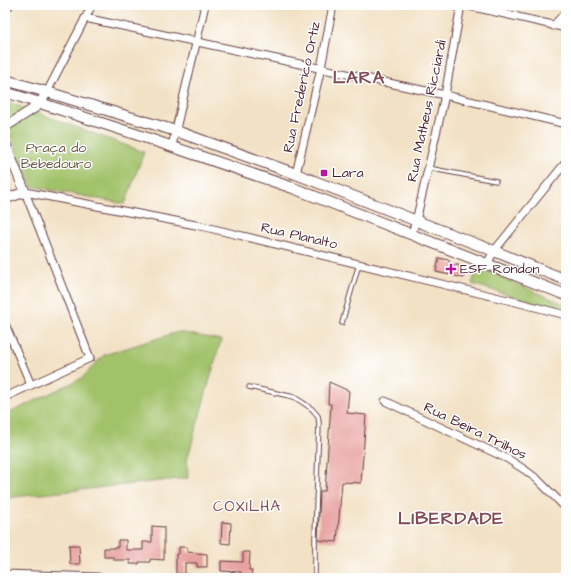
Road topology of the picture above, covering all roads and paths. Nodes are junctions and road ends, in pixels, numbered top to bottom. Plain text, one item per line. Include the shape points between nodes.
1 (8, 5) edge
2 (92, 5) edge
3 (205, 5) edge
4 (333, 5) edge
5 (461, 5) edge
6 (465, 5) edge
7 (5, 6) edge
8 (566, 12) edge
9 (85, 18) junction
10 (553, 26) junction
11 (566, 28) edge
12 (196, 42) junction
13 (321, 68) junction
14 (5, 80) edge
15 (5, 92) edge
16 (47, 92) junction
17 (445, 95) junction
18 (40, 103) junction
19 (566, 124) edge
20 (5, 127) edge
21 (176, 131) junction
22 (5, 143) edge
23 (172, 146) junction
24 (566, 162) edge
25 (428, 168) junction
26 (296, 174) junction
27 (496, 181) dead end
28 (25, 192) junction
29 (5, 199) edge
30 (416, 221) junction
31 (412, 235) junction
32 (494, 251) junction
33 (359, 264) junction
34 (487, 264) junction
35 (566, 280) edge
36 (566, 295) edge
37 (566, 315) edge
38 (342, 323) dead end
39 (5, 324) edge
40 (31, 386) junction
41 (249, 387) dead end
42 (5, 397) edge
43 (385, 401) dead end
44 (566, 508) edge
45 (5, 575) edge
46 (98, 578) edge
47 (315, 578) edge

1 - 7 main road
2 - 9 street
3 - 12 street
4 - 13 street, Rua Frederico Ortiz
5 - 17 street, Rua Matheus Ricciardi
6 - 10 street
8 - 10 street
9 - 12 street
9 - 16 street
10 - 11 street
12 - 13 street
12 - 21 street
13 - 17 street
13 - 26 street, Rua Frederico Ortiz
14 - 16 main road
15 - 18 main road
16 - 18 street
16 - 21 main road
17 - 19 street
17 - 25 street, Rua Matheus Ricciardi
18 - 20 street
18 - 23 main road
21 - 23 street
21 - 26 main road
22 - 28 street
23 - 31 main road via 292,188
24 - 32 street
25 - 27 lane
25 - 30 street, Rua Matheus Ricciardi
26 - 30 main road
28 - 29 street
28 - 33 street, Rua Planalto via 201,226
28 - 40 street via 90,358
30 - 31 street, Rua Matheus Ricciardi
30 - 32 main road
31 - 34 main road
32 - 34 street
32 - 35 main road
33 - 37 street, Rua Planalto
33 - 38 lane
34 - 36 main road
39 - 40 street
40 - 42 street
41 - 47 lane via 294,397 318,416
43 - 44 street, Rua Beira Trilhos via 508,459 537,479
45 - 46 street

